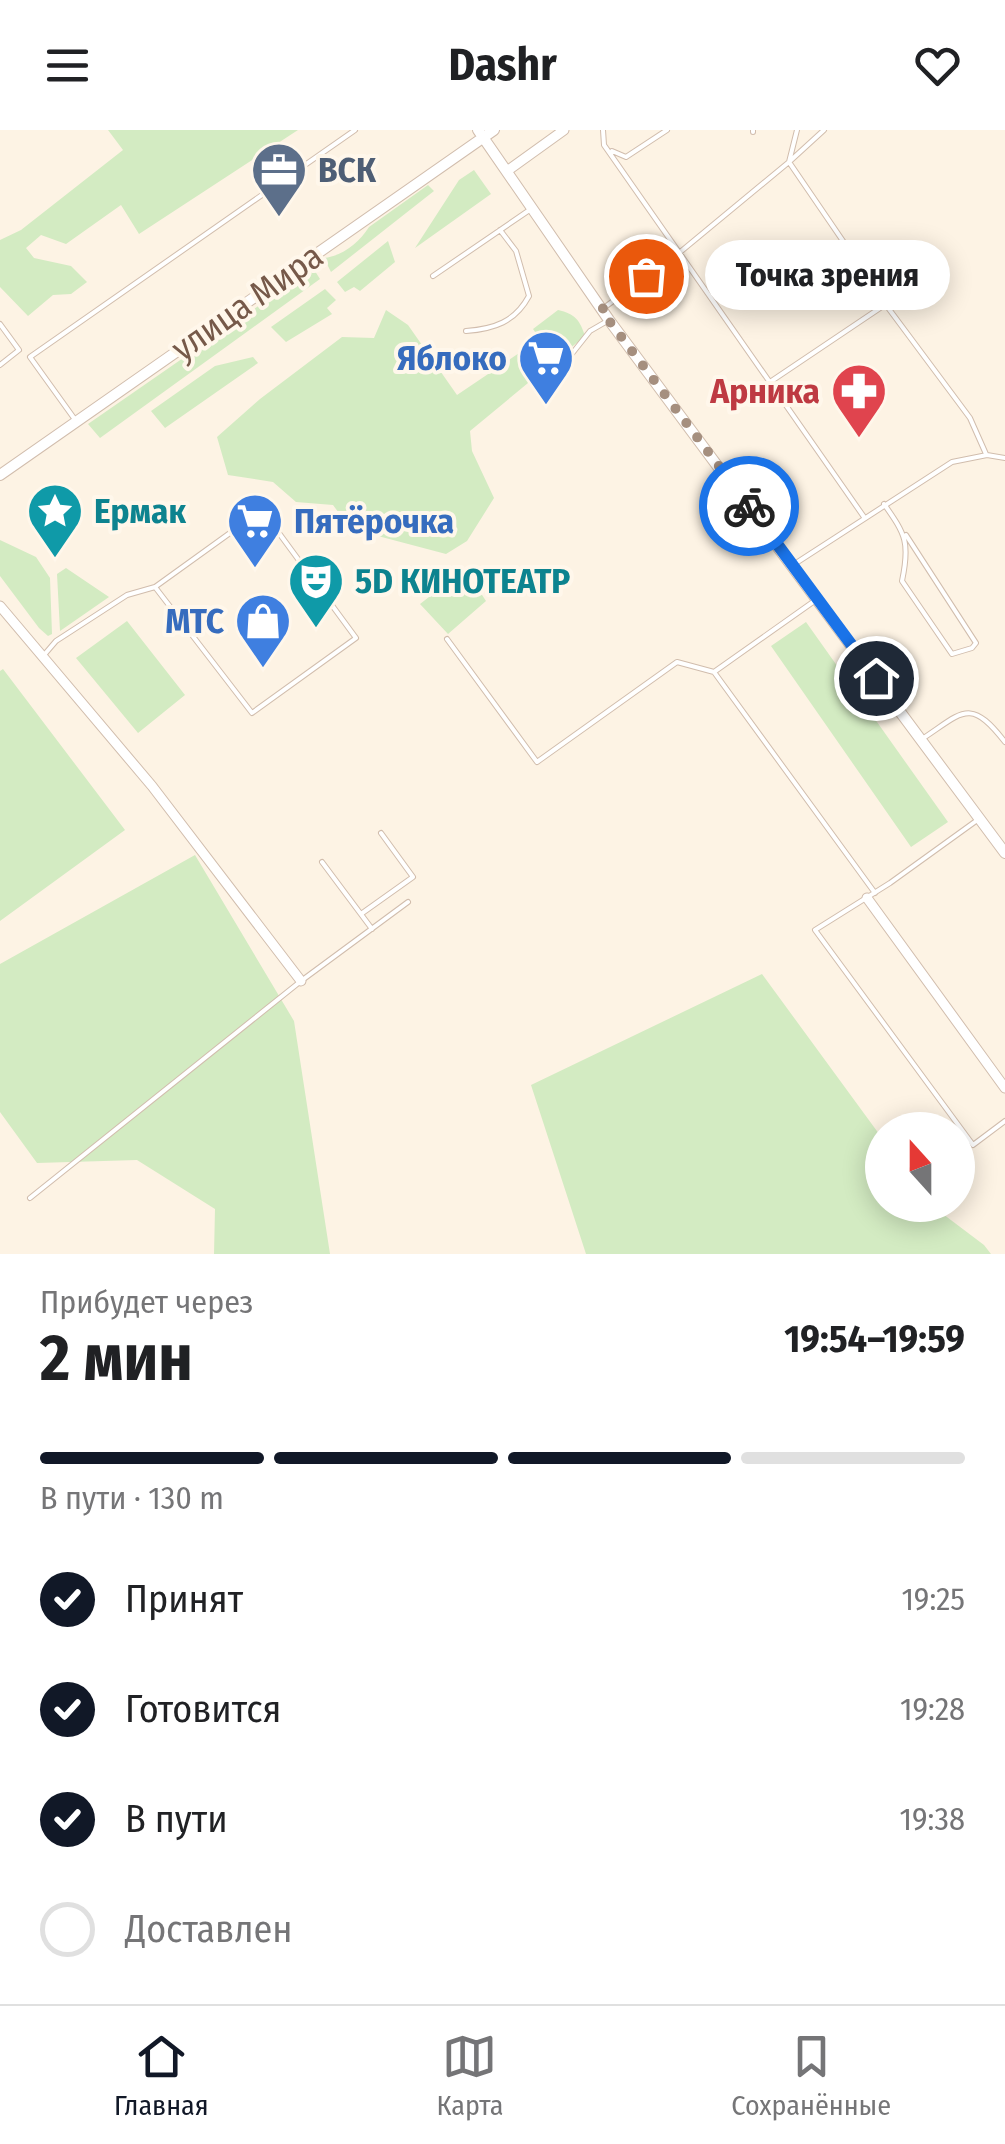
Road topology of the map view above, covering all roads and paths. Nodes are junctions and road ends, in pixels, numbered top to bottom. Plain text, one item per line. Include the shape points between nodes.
1 (355, 130) edge
2 (494, 130) edge
3 (564, 130) edge
4 (603, 130) edge
5 (667, 130) edge
6 (797, 130) edge
7 (824, 130) edge
8 (481, 134) edge
9 (604, 144) junction
10 (790, 162) junction
11 (507, 171) junction
12 (532, 208) junction
13 (500, 230) junction
14 (679, 253) junction
15 (433, 276) dead end
16 (886, 305) junction
17 (601, 310) junction
18 (609, 320) junction
19 (0, 324) edge
20 (466, 331) dead end
21 (0, 364) edge
22 (559, 370) dead end
23 (770, 382) junction
24 (76, 421) junction
25 (986, 454) junction
26 (1005, 458) edge
27 (0, 475) edge
28 (884, 504) junction
29 (864, 517) junction
30 (906, 535) junction
31 (793, 565) junction
32 (155, 587) junction
33 (818, 598) junction
34 (0, 606) edge
35 (447, 639) dead end
36 (42, 656) junction
37 (714, 672) junction
38 (922, 739) junction
39 (1005, 742) edge
40 (980, 818) junction
41 (381, 833) dead end
42 (1005, 853) edge
43 (322, 862) dead end
44 (871, 895) junction
45 (408, 902) dead end
46 (361, 914) junction
47 (372, 929) junction
48 (301, 982) junction
49 (1005, 1088) edge
50 (1005, 1122) edge
51 (30, 1198) dead end

1 - 24 lane via 30,356
2 - 8 street, улица Мира
3 - 11 street
4 - 9 lane
5 - 9 lane via 626,157
6 - 10 lane
7 - 10 lane
8 - 11 street
8 - 24 street, улица Мира
9 - 14 lane
10 - 14 lane
10 - 16 lane
11 - 12 street
12 - 13 lane
12 - 17 street
13 - 15 lane
13 - 20 lane via 516,251 529,296 520,314 491,330
14 - 17 lane
14 - 23 lane
16 - 23 lane
16 - 25 lane via 970,418
17 - 18 street
18 - 22 lane
18 - 31 street
19 - 21 lane via 19,350
23 - 29 lane
24 - 27 street, улица Мира
25 - 26 lane
25 - 28 lane via 952,462
28 - 29 lane
28 - 30 lane
29 - 31 lane
30 - 30 lane via 902,581 952,654 972,648 976,642
31 - 33 street
32 - 32 lane via 262,510 356,638 252,714
32 - 36 lane via 128,595
33 - 37 lane
33 - 38 street
34 - 36 street
35 - 37 lane via 537,762 677,662
36 - 48 street via 152,786
37 - 44 lane
38 - 39 lane via 971,712 989,721
38 - 40 street
40 - 42 street
40 - 44 lane
41 - 46 lane via 413,877
43 - 46 lane
44 - 49 street
44 - 50 lane via 815,930 973,1145
45 - 47 lane
46 - 47 lane
47 - 48 lane
48 - 51 lane

